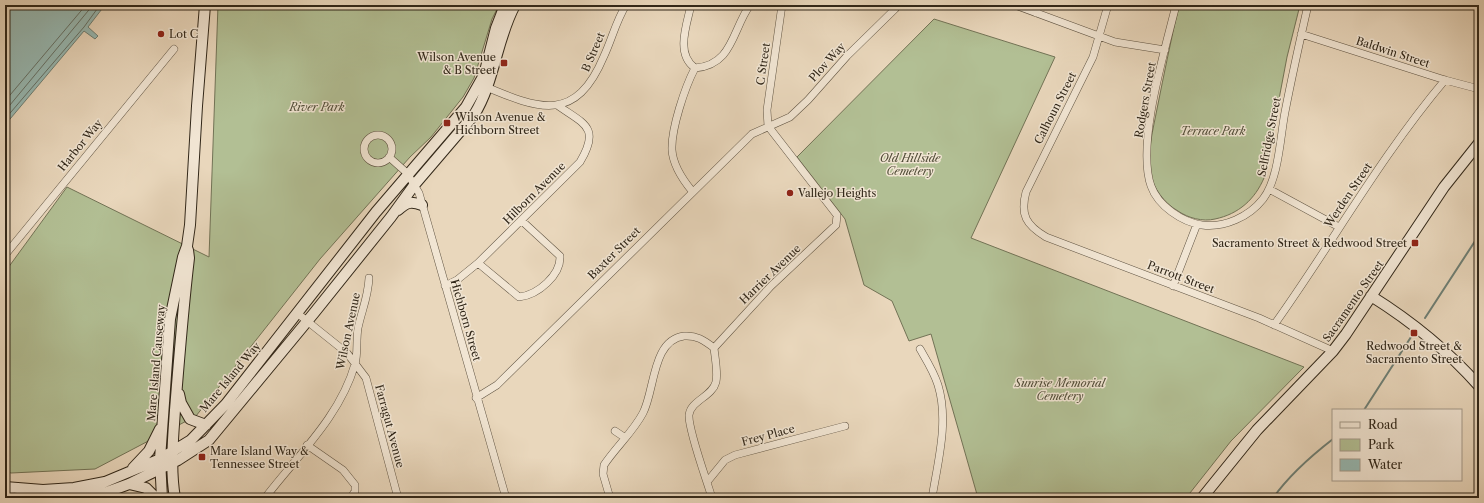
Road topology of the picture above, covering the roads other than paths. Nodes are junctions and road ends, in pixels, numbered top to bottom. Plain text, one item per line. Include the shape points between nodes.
1 (199, 5) edge
2 (205, 5) edge
3 (505, 5) edge
4 (515, 5) edge
5 (626, 5) edge
6 (691, 5) edge
7 (750, 5) edge
8 (782, 5) edge
9 (898, 5) edge
10 (1015, 5) edge
11 (1039, 5) edge
12 (1108, 5) edge
13 (1176, 5) edge
14 (1308, 5) edge
15 (1036, 13) junction
16 (1301, 34) junction
17 (1100, 37) junction
18 (174, 49) dead end
19 (1165, 50) junction
20 (695, 68) junction
21 (1444, 80) junction
22 (484, 86) junction
23 (1479, 89) edge
24 (557, 105) junction
25 (196, 106) junction
26 (768, 126) junction
27 (1479, 143) edge
28 (389, 157) dead end
29 (408, 174) junction
30 (414, 184) junction
31 (1269, 189) junction
32 (692, 191) junction
33 (422, 205) junction
34 (391, 217) junction
35 (1026, 219) joint
36 (522, 221) junction
37 (1197, 224) junction
38 (1339, 227) junction
39 (187, 246) junction
40 (5, 255) edge
41 (478, 263) junction
42 (369, 278) dead end
43 (445, 286) junction
44 (1173, 286) junction
45 (1371, 296) junction
46 (297, 313) junction
47 (308, 321) junction
48 (1274, 325) junction
49 (714, 348) junction
50 (920, 349) dead end
51 (1333, 351) junction
52 (355, 363) junction
53 (177, 384) junction
54 (1479, 386) edge
55 (476, 398) junction
56 (163, 420) junction
57 (206, 424) junction
58 (845, 426) dead end
59 (615, 431) dead end
60 (624, 437) junction
61 (308, 445) junction
62 (173, 453) junction
63 (173, 463) junction
64 (160, 465) junction
65 (122, 475) junction
66 (707, 482) junction
67 (129, 484) junction
68 (5, 487) edge
69 (5, 497) edge
70 (14, 498) edge
71 (75, 498) edge
72 (156, 498) edge
73 (162, 498) edge
74 (175, 498) edge
75 (265, 498) edge
76 (351, 498) edge
77 (398, 498) edge
78 (506, 498) edge
79 (610, 498) edge
80 (712, 498) edge
81 (932, 498) edge
82 (1202, 498) edge

1 - 25 main road, Mare Island Causeway
2 - 25 main road, Mare Island Causeway
3 - 22 main road via 496,28
4 - 22 main road
5 - 24 street, B Street via 602,62 588,86 580,95
6 - 20 street via 684,44 686,60
7 - 20 street via 723,56 713,65
8 - 26 street, C Street via 767,110
9 - 26 street, Plov Way via 804,104 790,117
10 - 15 street
11 - 15 street
12 - 17 street, Calhoun Street
13 - 19 street, Rodgers Street
14 - 16 street, Selfridge Street
15 - 17 street
16 - 21 street, Baldwin Street
16 - 31 street, Selfridge Street via 1273,180
17 - 19 street via 1130,46
17 - 35 street, Calhoun Street via 1093,57 1026,192 1022,206
18 - 40 street, Harbor Way
19 - 37 street, Rodgers Street via 1148,138 1148,174 1151,186 1162,203 1176,215
20 - 32 street via 686,86 672,151 678,170
21 - 23 street, Baldwin Street
21 - 38 street, Werden Street via 1406,128
22 - 24 street, B Street via 539,106
22 - 29 main road via 454,124
22 - 30 main road via 474,115
24 - 36 street, Hilborn Avenue via 581,121 589,130 590,143 580,162
25 - 39 main road, Mare Island Causeway
26 - 32 street, Baxter Street via 752,134
26 - 49 street, Harrier Avenue via 837,215 836,225 771,286
27 - 45 main road, Sacramento Street via 1444,187
28 - 29 street, Hichborn Street
29 - 30 street, Hichborn Street
29 - 46 main road, Mare Island Way
30 - 33 street, Hichborn Street
30 - 34 main road, Mare Island Way
31 - 37 street, Selfridge Street via 1263,199 1239,218 1214,227
31 - 38 street
32 - 55 street, Baxter Street via 497,385
33 - 34 main road via 406,203
33 - 43 street, Hichborn Street
34 - 47 main road, Mare Island Way
35 - 44 street, Parrott Street via 1033,230 1046,238
36 - 41 street, Hilborn Avenue
36 - 41 street via 560,256 556,272 539,290 526,296 519,296
37 - 44 street
38 - 48 street, Werden Street via 1308,278
39 - 53 main road, Mare Island Causeway via 189,258
39 - 56 main road, Mare Island Causeway via 182,257 170,319
41 - 43 street, Hilborn Avenue
42 - 52 street, Wilson Avenue via 368,295 356,341
43 - 55 street, Hichborn Street
44 - 48 street, Parrott Street
45 - 51 main road, Sacramento Street
45 - 54 main road via 1402,316
46 - 47 street, Farragut Avenue
46 - 57 main road, Mare Island Way via 226,404
47 - 52 street, Farragut Avenue via 347,353
47 - 63 main road, Mare Island Way via 209,440
48 - 51 street, Parrott Street
49 - 60 street via 692,335 678,337 667,344 661,353 643,413
49 - 66 street via 716,381 713,389 691,410 689,416
50 - 81 street via 933,372 943,413
51 - 82 main road, Sacramento Street via 1257,430
52 - 61 street, Wilson Avenue via 340,401
52 - 77 street, Farragut Avenue via 366,378
53 - 57 main road via 186,412 194,421
53 - 62 main road, Mare Island Causeway
55 - 78 street, Hichborn Street
56 - 64 main road, Mare Island Causeway
56 - 65 main road via 150,451
57 - 62 main road, Mare Island Way via 191,440
58 - 66 street, Frey Place via 735,455 725,460
59 - 60 street
60 - 79 street via 604,464 603,474
61 - 75 street, Wilson Avenue
61 - 76 street via 343,470 355,485
62 - 63 main road, Mare Island Causeway
62 - 64 main road, Mare Island Way
63 - 64 main road, Mare Island Way
63 - 74 main road, Mare Island Causeway via 172,482
64 - 65 main road, Mare Island Way
64 - 67 main road, Mare Island Way
64 - 73 main road, Mare Island Causeway
65 - 68 main road, Mare Island Way via 105,482 74,488 43,490
66 - 80 street
67 - 71 main road, Mare Island Way via 108,492
67 - 72 main road via 146,488
69 - 70 main road

